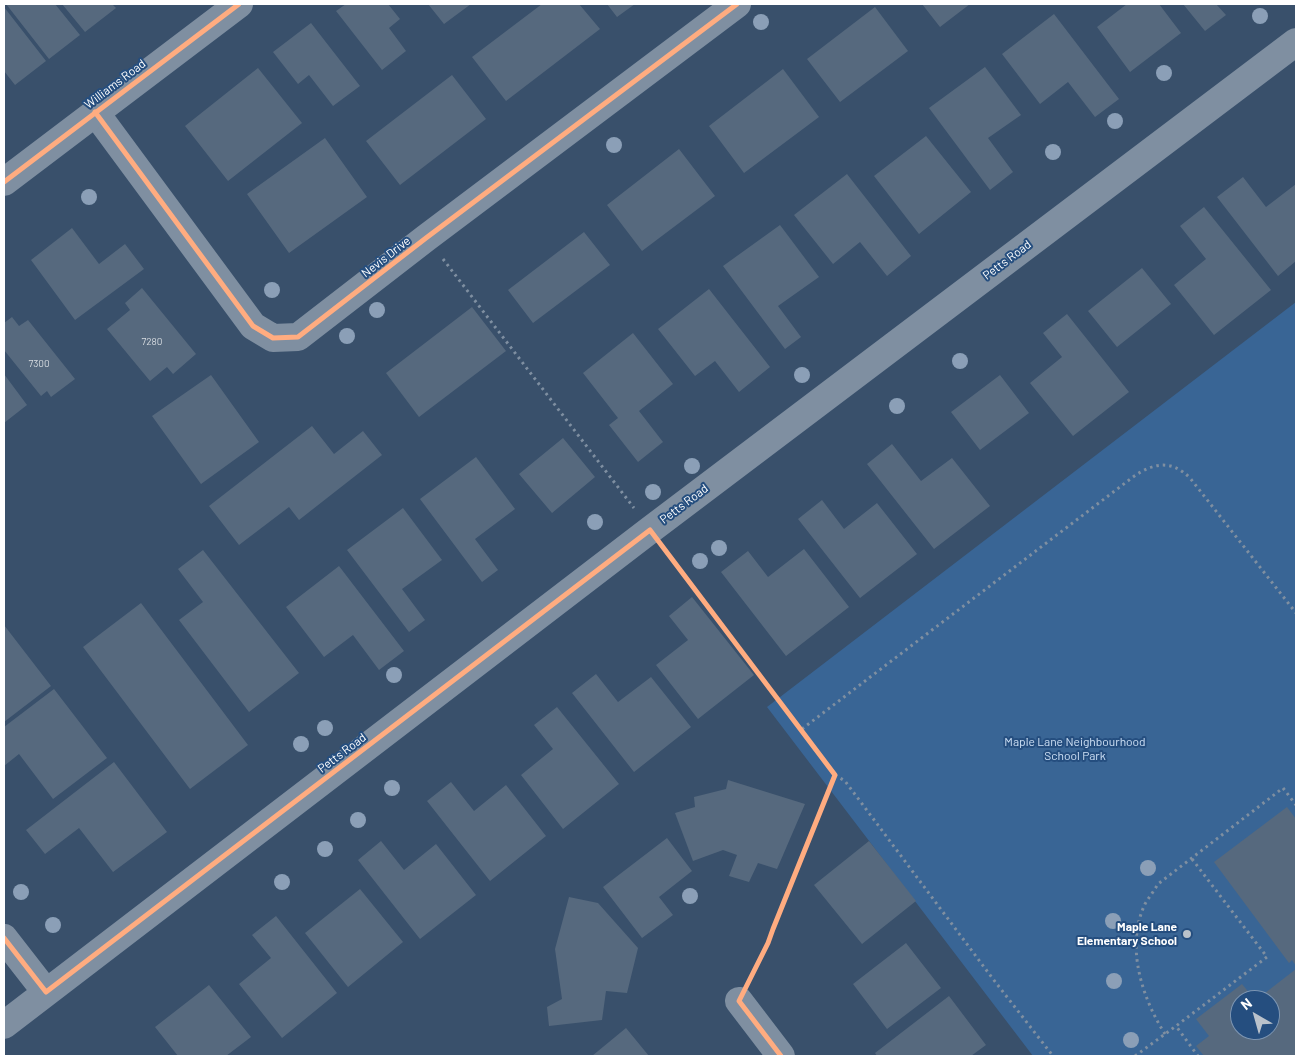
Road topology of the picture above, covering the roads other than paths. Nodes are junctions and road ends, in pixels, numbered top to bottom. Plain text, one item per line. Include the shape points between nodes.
1 (239, 4) edge
2 (737, 4) edge
3 (1296, 42) edge
4 (95, 112) junction
5 (4, 182) edge
6 (4, 938) edge
7 (46, 992) junction
8 (739, 1001) dead end
9 (4, 1025) edge
10 (781, 1056) edge

1 - 4 street, Williams Road
2 - 4 street, Nevis Drive via 298,337 274,338 253,326
3 - 7 street, Petts Road
4 - 5 street, Williams Road
6 - 7 street
7 - 9 street, Petts Road
8 - 10 street

